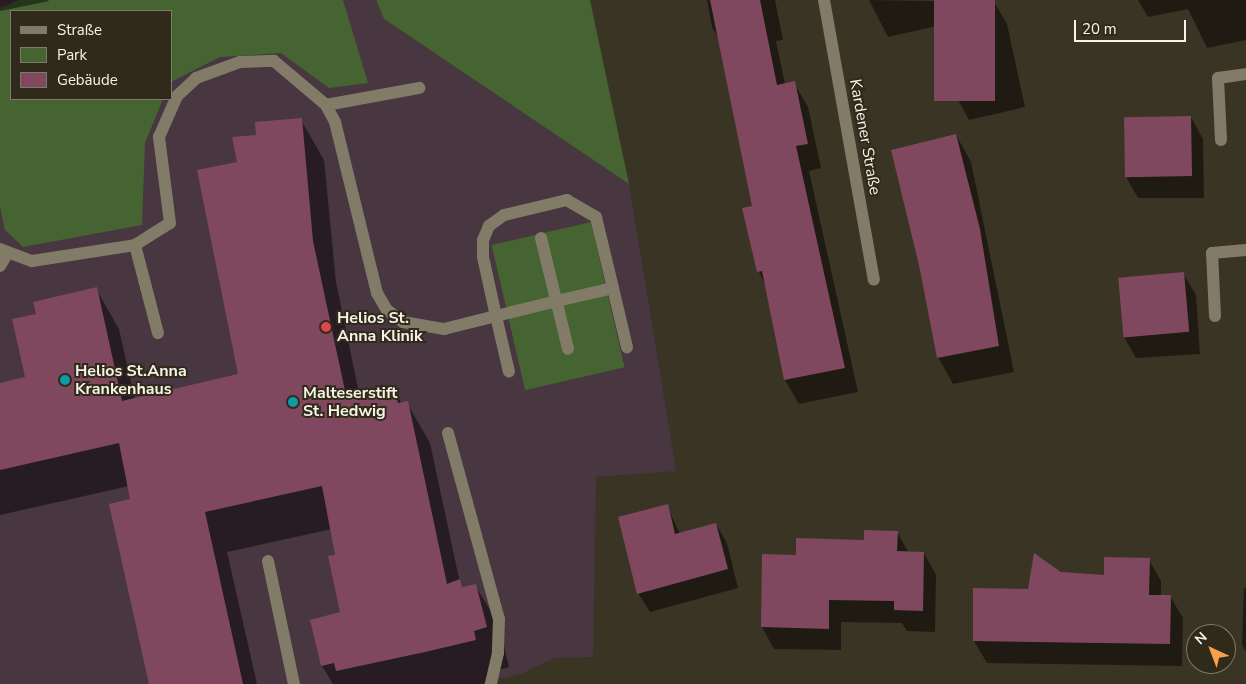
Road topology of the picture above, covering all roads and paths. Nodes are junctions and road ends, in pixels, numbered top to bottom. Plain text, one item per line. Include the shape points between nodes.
1 (824, 0) edge
2 (1246, 74) edge
3 (419, 88) dead end
4 (326, 105) junction
5 (1220, 140) dead end
6 (542, 238) dead end
7 (135, 245) junction
8 (4, 250) edge
9 (1246, 250) edge
10 (0, 266) edge
11 (874, 280) dead end
12 (613, 288) junction
13 (557, 301) junction
14 (496, 316) junction
15 (1215, 316) dead end
16 (158, 333) dead end
17 (627, 347) dead end
18 (568, 350) dead end
19 (509, 372) dead end
20 (448, 433) dead end
21 (268, 561) dead end
22 (290, 683) edge
23 (491, 684) edge

1 - 11 street, Kardener Straße
2 - 5 street via 1218,78
3 - 4 street
4 - 7 street via 274,61 240,62 196,78 177,96 159,137 170,223
4 - 14 street via 335,122 377,293 387,310 403,322 444,329
6 - 13 street
7 - 8 street via 32,261
7 - 16 street
8 - 10 street
9 - 15 street via 1212,253
12 - 13 street
12 - 14 street via 596,217 586,208 567,200 504,215 489,226 483,240
12 - 17 street
13 - 14 street
13 - 18 street
14 - 19 street
20 - 23 street via 499,619 498,653
21 - 22 street

